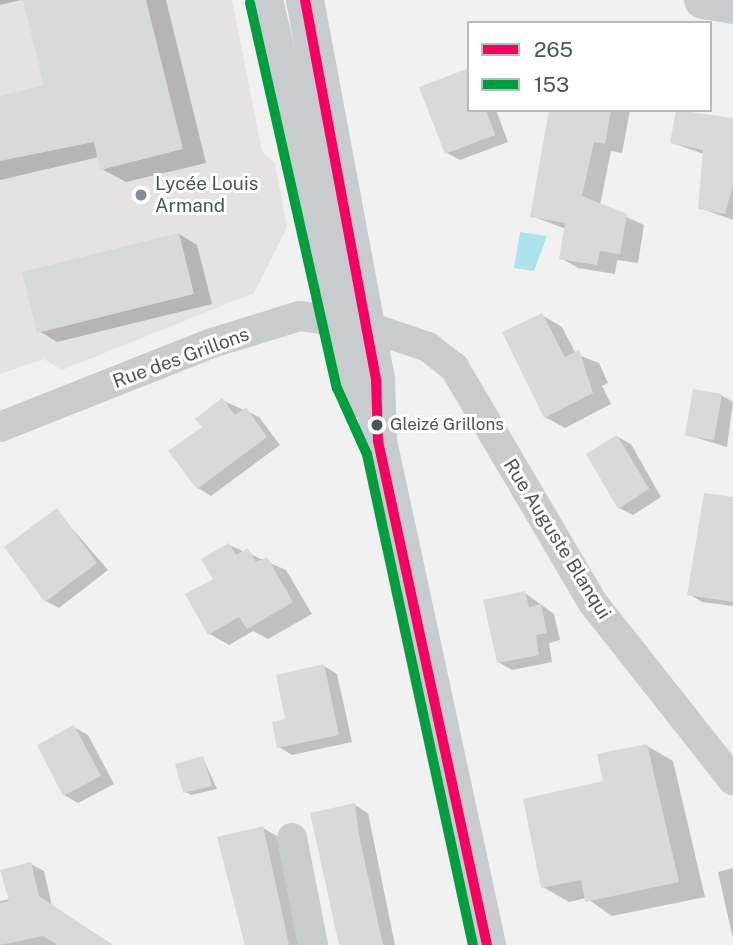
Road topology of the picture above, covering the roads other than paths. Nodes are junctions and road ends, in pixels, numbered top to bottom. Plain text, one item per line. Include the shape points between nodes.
1 (264, 0) edge
2 (305, 0) edge
3 (703, 0) edge
4 (733, 5) edge
5 (351, 323) junction
6 (0, 427) edge
7 (733, 780) edge
8 (292, 838) dead end
9 (313, 945) edge
10 (487, 945) edge

1 - 5 main road
2 - 5 main road
3 - 4 main road
5 - 6 street, Rue des Grillons via 300,316 212,343
5 - 7 street, Rue Auguste Blanqui via 428,348 454,367 593,603
5 - 10 main road
8 - 9 street

